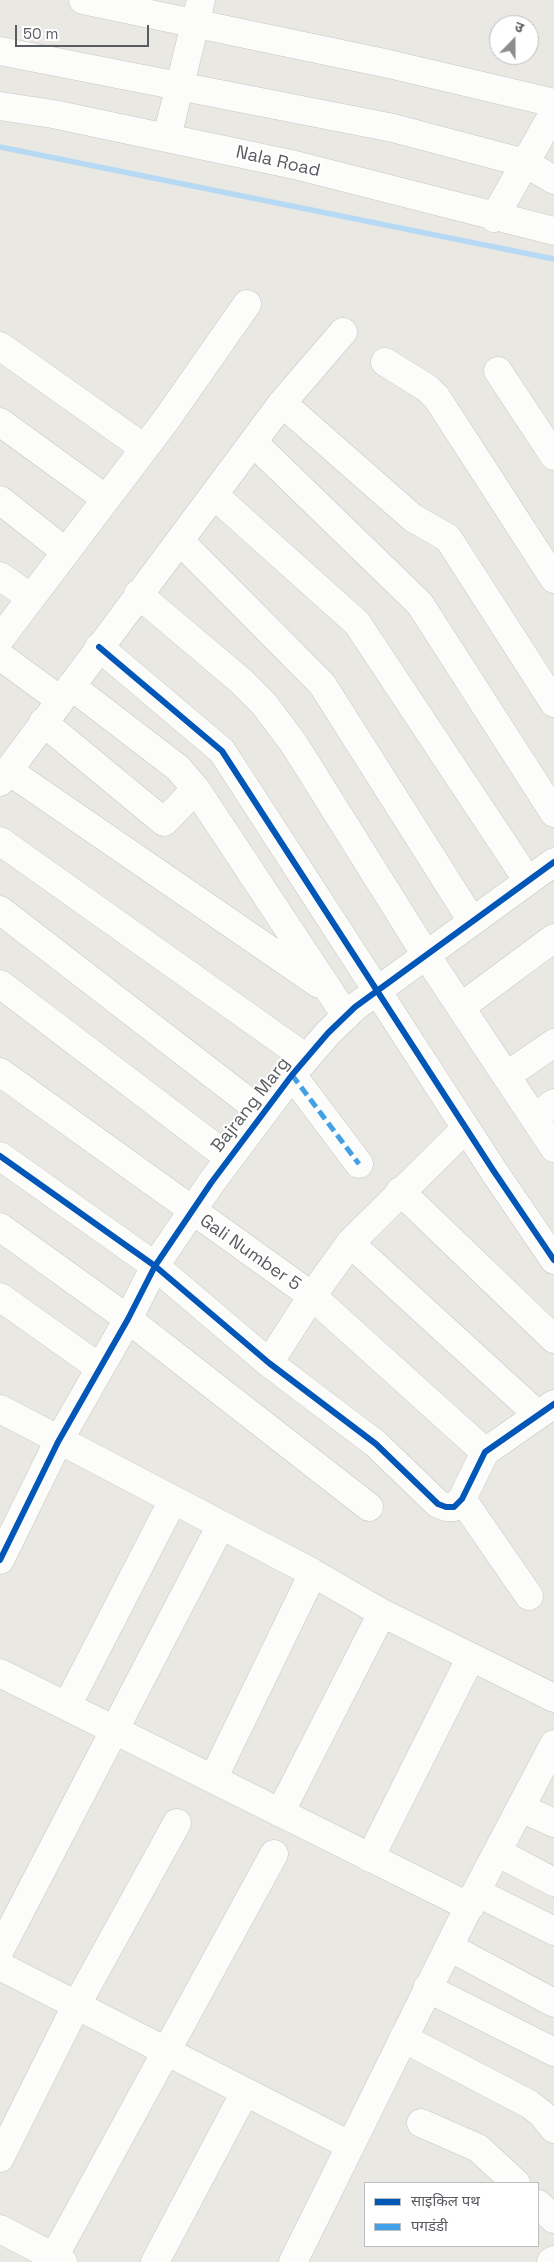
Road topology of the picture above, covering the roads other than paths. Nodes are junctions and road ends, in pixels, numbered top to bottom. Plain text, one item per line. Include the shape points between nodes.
1 (83, 0) edge
2 (198, 12) edge
3 (0, 51) edge
4 (178, 86) junction
5 (554, 103) edge
6 (0, 106) edge
7 (554, 112) edge
8 (167, 137) junction
9 (526, 163) junction
10 (554, 180) edge
11 (494, 218) junction
12 (554, 232) edge
13 (247, 304) dead end
14 (343, 332) dead end
15 (0, 346) edge
16 (385, 362) dead end
17 (498, 372) dead end
18 (282, 403) junction
19 (0, 422) edge
20 (254, 442) junction
21 (144, 448) junction
22 (554, 456) edge
23 (214, 495) junction
24 (106, 499) junction
25 (0, 500) edge
26 (180, 541) junction
27 (66, 552) junction
28 (0, 576) edge
29 (554, 579) edge
30 (138, 594) junction
31 (31, 598) junction
32 (0, 639) edge
33 (99, 647) junction
34 (0, 656) edge
35 (66, 693) junction
36 (554, 703) edge
37 (44, 722) junction
38 (4, 776) edge
39 (196, 788) junction
40 (554, 813) edge
41 (0, 841) edge
42 (554, 862) edge
43 (528, 880) junction
44 (0, 910) edge
45 (472, 921) junction
46 (554, 938) edge
47 (426, 955) junction
48 (0, 984) edge
49 (328, 990) junction
50 (377, 991) junction
51 (461, 1007) junction
52 (346, 1016) junction
53 (554, 1043) edge
54 (299, 1067) junction
55 (0, 1072) edge
56 (506, 1076) junction
57 (544, 1110) edge
58 (263, 1113) junction
59 (466, 1128) junction
60 (554, 1148) edge
61 (0, 1156) edge
62 (228, 1158) junction
63 (358, 1164) dead end
64 (400, 1192) junction
65 (192, 1211) junction
66 (0, 1227) edge
67 (350, 1243) junction
68 (554, 1260) edge
69 (155, 1266) junction
70 (312, 1296) junction
71 (0, 1297) edge
72 (128, 1320) junction
73 (554, 1339) edge
74 (269, 1363) junction
75 (100, 1368) junction
76 (0, 1409) edge
77 (546, 1409) edge
78 (58, 1442) junction
79 (485, 1452) junction
80 (462, 1499) junction
81 (173, 1500) junction
82 (370, 1507) dead end
83 (221, 1525) junction
84 (0, 1560) edge
85 (313, 1573) junction
86 (529, 1596) dead end
87 (382, 1613) junction
88 (471, 1657) junction
89 (0, 1673) edge
90 (554, 1698) edge
91 (67, 1706) junction
92 (116, 1731) junction
93 (551, 1760) edge
94 (213, 1779) junction
95 (520, 1808) junction
96 (280, 1813) junction
97 (177, 1823) dead end
98 (554, 1823) edge
99 (497, 1852) junction
100 (274, 1854) dead end
101 (370, 1858) junction
102 (554, 1882) edge
103 (473, 1899) junction
104 (554, 1931) edge
105 (449, 1946) junction
106 (0, 1950) edge
107 (0, 1966) edge
108 (428, 1988) junction
109 (554, 2003) edge
110 (76, 2006) junction
111 (403, 2038) junction
112 (165, 2052) junction
113 (554, 2052) edge
114 (245, 2092) junction
115 (422, 2123) dead end
116 (554, 2129) edge
117 (349, 2145) junction
118 (0, 2158) edge
119 (515, 2182) edge
120 (539, 2205) edge
121 (554, 2219) edge
122 (0, 2230) edge
123 (59, 2260) edge
124 (155, 2262) edge
125 (293, 2262) edge

1 - 2 street
2 - 4 street
2 - 5 street via 389,64
3 - 4 street
4 - 8 street
4 - 9 street via 393,128
6 - 8 street, Nala Road
7 - 9 street
8 - 11 street, Nala Road via 295,165
9 - 10 street
9 - 11 street
11 - 12 street, Nala Road
13 - 21 street
14 - 18 street
15 - 21 street
16 - 29 street via 427,388 437,398
17 - 22 street
18 - 20 street
18 - 36 street via 413,518 448,538
19 - 24 street
20 - 23 street
20 - 40 street via 420,604
21 - 24 street
23 - 26 street
23 - 43 street via 357,622
24 - 27 street
25 - 27 street
26 - 30 street
26 - 45 street via 322,684
27 - 31 street
28 - 31 street
30 - 33 street
30 - 47 street via 206,650 264,704 294,744
31 - 32 street
33 - 35 street
33 - 50 street via 222,752
34 - 35 street
35 - 37 street
35 - 39 street via 178,768
37 - 38 street
37 - 39 street via 164,822
38 - 49 street
39 - 49 street
41 - 54 street
42 - 43 street, Bajrang Marg
43 - 45 street, Bajrang Marg
44 - 58 street
45 - 47 street, Bajrang Marg
46 - 51 street
47 - 50 street, Bajrang Marg
47 - 51 street
48 - 62 street
49 - 52 street
50 - 52 street, Bajrang Marg
50 - 59 street
51 - 56 street
52 - 54 street, Bajrang Marg
53 - 56 street
54 - 58 street, Bajrang Marg
54 - 63 street
55 - 65 street, Gali Number 5
56 - 57 street
57 - 60 street
58 - 62 street, Bajrang Marg
59 - 64 street
59 - 68 street
61 - 69 street
62 - 65 street, Bajrang Marg
64 - 67 street
64 - 73 street
65 - 69 street, Bajrang Marg
65 - 70 street, Gali Number 5
66 - 72 street
67 - 70 street
67 - 77 street
69 - 72 street, Bajrang Marg
69 - 74 street
70 - 74 street
70 - 79 street, Gali Number 5
71 - 75 street
72 - 75 street, Bajrang Marg
72 - 82 street
74 - 80 street via 376,1444 438,1504 454,1506
75 - 78 street, Bajrang Marg
76 - 78 street
77 - 79 street
78 - 81 street
78 - 84 street, Bajrang Marg
79 - 80 street
80 - 86 street
81 - 83 street
81 - 91 street
83 - 85 street
83 - 92 street
85 - 87 street
85 - 94 street
87 - 88 street
87 - 96 street
88 - 90 street
88 - 101 street
89 - 91 street
91 - 92 street
92 - 94 street
92 - 106 street
93 - 95 street
94 - 96 street
95 - 98 street
95 - 99 street
96 - 101 street
97 - 110 street
99 - 102 street
99 - 103 street
100 - 112 street
101 - 103 street
103 - 104 street
103 - 105 street
105 - 108 street
105 - 109 street
107 - 110 street
108 - 111 street
108 - 113 street
110 - 112 street
110 - 118 street
111 - 116 street via 529,2104
111 - 117 street
112 - 114 street
112 - 123 street
114 - 117 street
114 - 124 street
115 - 119 street via 478,2148
117 - 125 street
120 - 121 street
122 - 123 street

